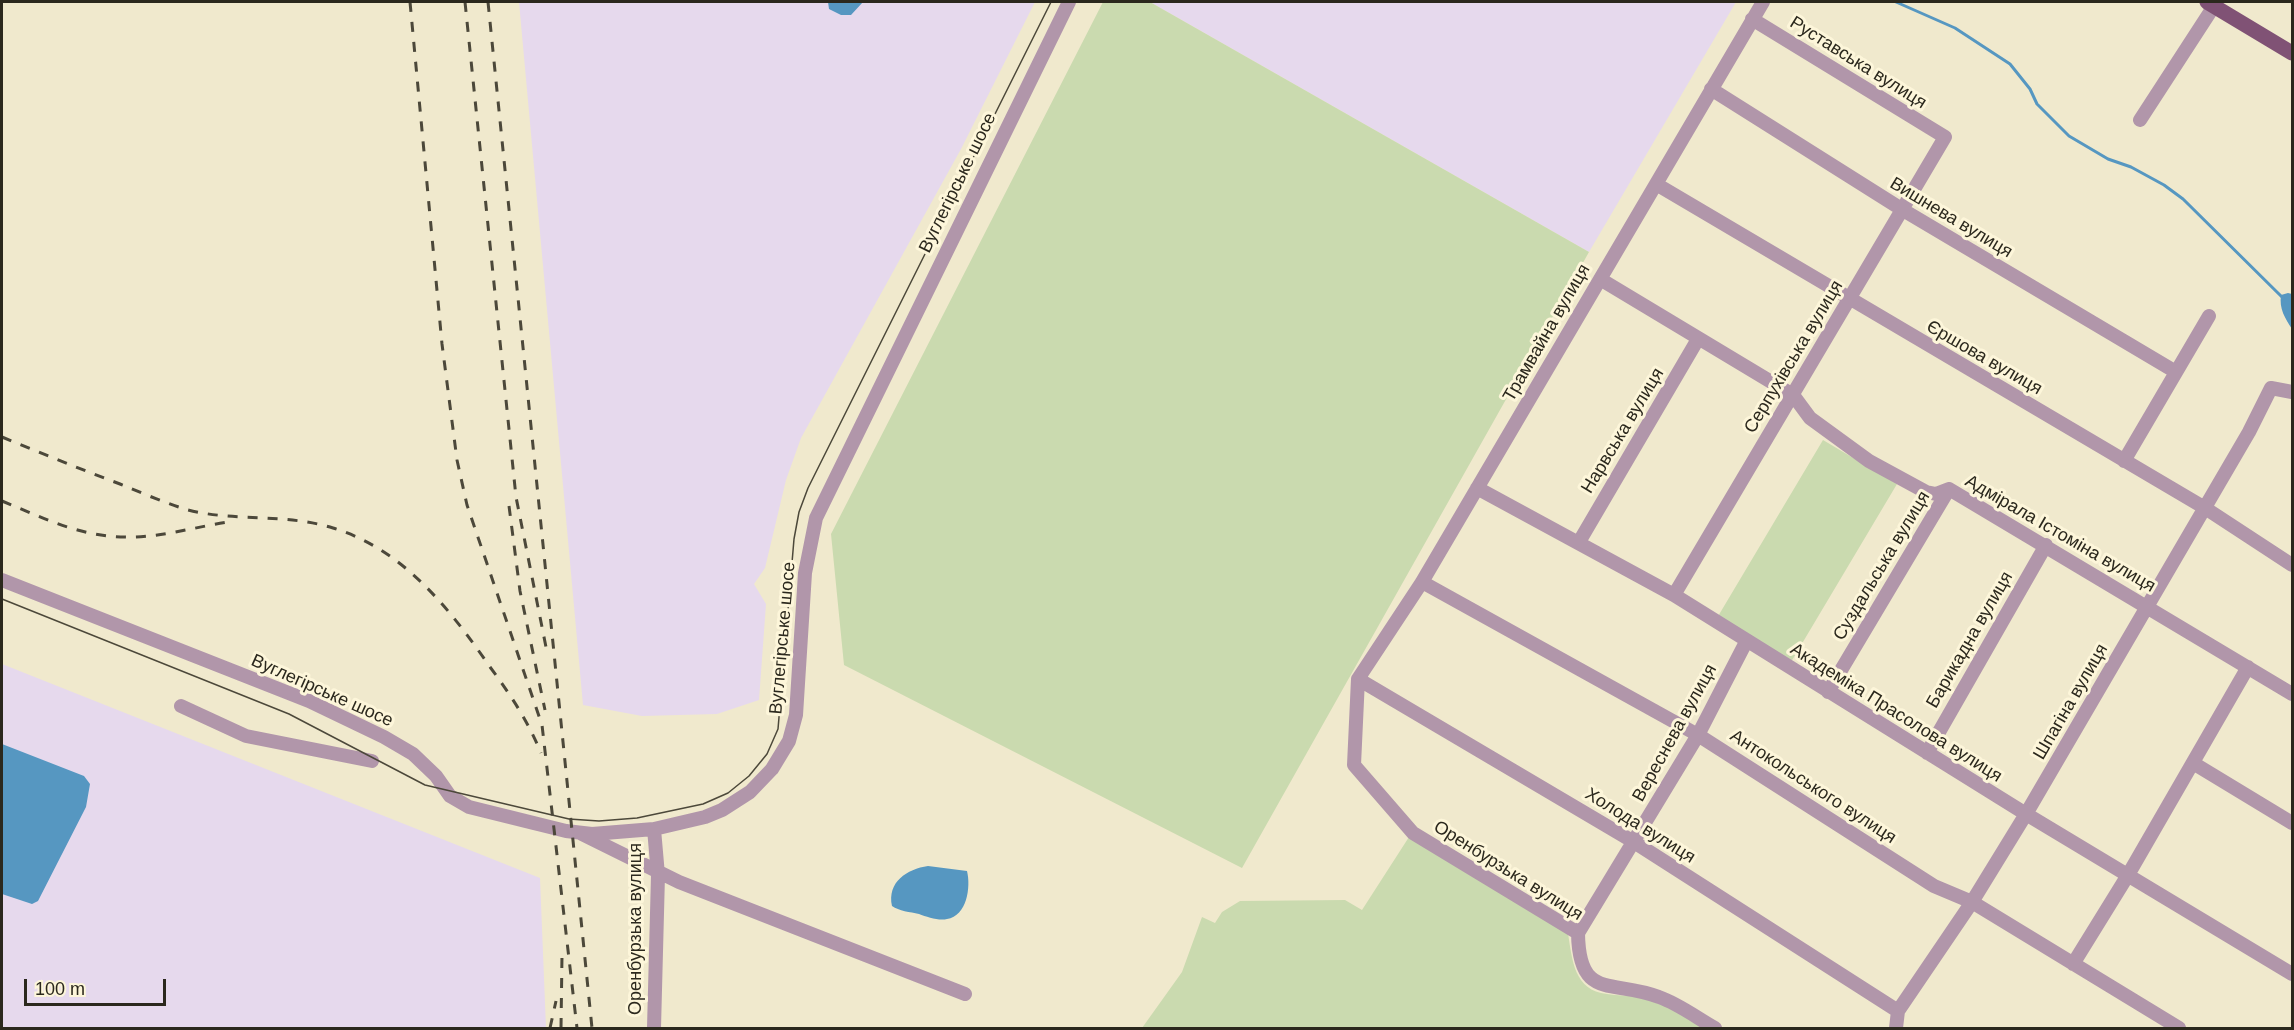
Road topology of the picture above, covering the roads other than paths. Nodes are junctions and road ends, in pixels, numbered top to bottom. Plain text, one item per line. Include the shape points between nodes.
1 (1068, 2) edge
2 (1763, 2) edge
3 (2210, 4) edge
4 (1752, 19) junction
5 (2292, 53) edge
6 (1711, 89) junction
7 (2140, 120) dead end
8 (1946, 137) joint
9 (1656, 184) junction
10 (1903, 210) junction
11 (1600, 279) junction
12 (1849, 300) junction
13 (2209, 316) dead end
14 (1698, 339) junction
15 (2176, 372) junction
16 (2292, 392) edge
17 (1793, 395) junction
18 (2124, 461) junction
19 (1477, 488) junction
20 (1949, 489) junction
21 (2205, 508) junction
22 (1579, 542) junction
23 (2046, 545) junction
24 (2292, 565) edge
25 (2, 580) edge
26 (1422, 582) junction
27 (1674, 595) junction
28 (2147, 606) junction
29 (1746, 642) junction
30 (2248, 668) junction
31 (1358, 680) junction
32 (1828, 692) junction
33 (2292, 694) edge
34 (182, 706) dead end
35 (1698, 735) junction
36 (1927, 753) junction
37 (372, 761) dead end
38 (2193, 763) junction
39 (2026, 814) junction
40 (2292, 823) edge
41 (654, 829) junction
42 (581, 833) junction
43 (1634, 842) junction
44 (657, 872) junction
45 (2128, 875) junction
46 (1972, 902) junction
47 (1578, 933) junction
48 (2073, 964) junction
49 (2292, 974) edge
50 (965, 994) dead end
51 (1898, 1011) junction
52 (654, 1029) edge
53 (1715, 1029) edge
54 (1896, 1029) edge
55 (2179, 1029) edge

1 - 41 street, Вуглегірське шосе via 816,518 805,573 796,715 786,747 761,782 738,801 705,817
2 - 4 street, Трамвайна вулиця
3 - 5 main road
3 - 7 street
4 - 6 street, Трамвайна вулиця
4 - 8 street, Руставська вулиця
6 - 9 street, Трамвайна вулиця
6 - 10 street, Вишнева вулиця
8 - 10 street, Серпухівська вулиця
9 - 11 street, Трамвайна вулиця
9 - 12 street, Єршова вулиця
10 - 12 street, Серпухівська вулиця
10 - 15 street, Вишнева вулиця
11 - 14 street, Адмірала Істоміна вулиця
11 - 19 street, Трамвайна вулиця
12 - 17 street, Серпухівська вулиця
12 - 18 street, Єршова вулиця
13 - 15 street
14 - 17 street, Адмірала Істоміна вулиця
14 - 22 street, Нарвська вулиця
15 - 18 street
16 - 21 street, Шпагіна вулиця via 2271,388
17 - 20 street, Адмірала Істоміна вулиця via 1810,418 1869,461 1926,492 1936,494
17 - 27 street, Серпухівська вулиця
18 - 21 street, Єршова вулиця
19 - 22 street, Академіка Прасолова вулиця
19 - 26 street, Трамвайна вулиця
20 - 23 street, Адмірала Істоміна вулиця
20 - 32 street, Суздальська вулиця
21 - 24 street, Єршова вулиця
21 - 28 street, Шпагіна вулиця
22 - 27 street, Академіка Прасолова вулиця
23 - 28 street, Адмірала Істоміна вулиця
23 - 36 street, Барикадна вулиця
25 - 42 street, Вуглегірське шосе via 358,724 413,754 462,804
26 - 31 street, Трамвайна вулиця
26 - 35 street, Антокольського вулиця
27 - 29 street, Академіка Прасолова вулиця
28 - 30 street, Адмірала Істоміна вулиця
28 - 39 street, Шпагіна вулиця
29 - 32 street, Академіка Прасолова вулиця
29 - 35 street, Вереснева вулиця
30 - 33 street, Адмірала Істоміна вулиця
30 - 38 street
31 - 43 street, Холода вулиця
31 - 47 street, Оренбурзька вулиця via 1354,765 1413,833
32 - 36 street, Академіка Прасолова вулиця
34 - 37 street via 246,736
35 - 43 street, Вереснева вулиця
35 - 46 street, Антокольського вулиця via 1934,886
36 - 39 street, Академіка Прасолова вулиця
38 - 40 street
38 - 45 street
39 - 45 street, Академіка Прасолова вулиця
39 - 46 street, Шпагіна вулиця
41 - 42 street, Вуглегірське шосе
41 - 44 street, Оренбурзька вулиця
42 - 44 street
43 - 47 street, Вереснева вулиця
43 - 51 street, Холода вулиця
44 - 50 street
44 - 52 street, Оренбурзька вулиця
45 - 48 street
45 - 49 street, Академіка Прасолова вулиця
46 - 48 street, Антокольського вулиця
46 - 51 street, Шпагіна вулиця
47 - 53 street, Оренбурзька вулиця via 1581,964 1596,983 1658,996
48 - 55 street, Антокольського вулиця
51 - 54 street, Шпагіна вулиця

